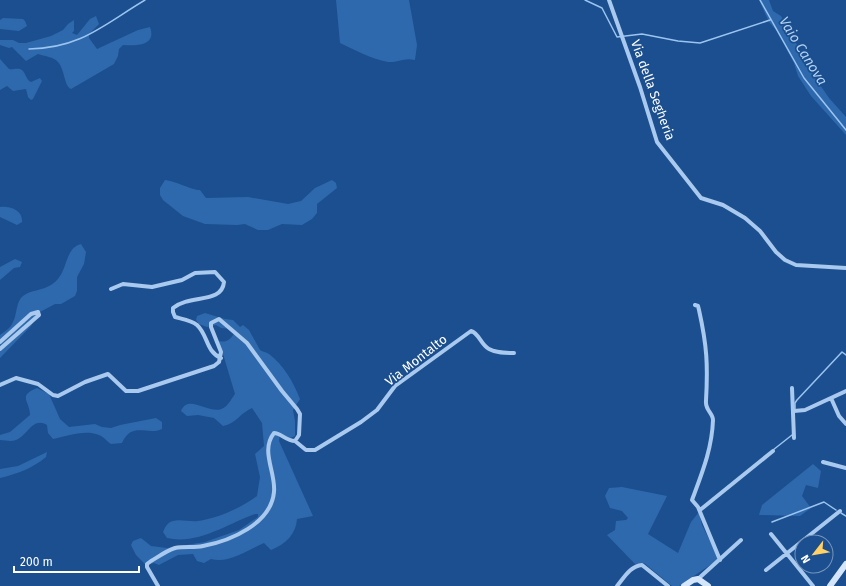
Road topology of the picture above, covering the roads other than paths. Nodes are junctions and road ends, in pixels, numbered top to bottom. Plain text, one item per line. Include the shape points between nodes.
1 (609, 0) edge
2 (846, 268) edge
3 (111, 289) dead end
4 (695, 305) dead end
5 (0, 342) edge
6 (0, 349) edge
7 (514, 354) dead end
8 (221, 358) junction
9 (0, 385) edge
10 (792, 388) dead end
11 (846, 391) edge
12 (831, 398) junction
13 (794, 411) junction
14 (846, 424) edge
15 (794, 438) dead end
16 (295, 441) junction
17 (773, 451) dead end
18 (823, 462) dead end
19 (846, 468) edge
20 (700, 510) junction
21 (840, 511) dead end
22 (771, 534) dead end
23 (742, 540) dead end
24 (786, 553) junction
25 (720, 560) junction
26 (846, 564) edge
27 (766, 570) dead end
28 (698, 580) junction
29 (158, 586) edge
30 (617, 586) edge
31 (668, 586) edge
32 (684, 586) edge
33 (708, 586) edge
34 (813, 586) edge
35 (827, 586) edge
36 (831, 586) edge

1 - 2 street, Via della Segheria via 657,142 701,198 723,205 745,218 760,231 776,252 796,266
3 - 8 street via 123,284 152,287 182,280 195,273 215,272 224,282 220,294 186,301 174,308 173,312 175,317 198,326 210,351
4 - 20 street via 698,306 707,348 708,381 705,403 713,418 709,451 692,500
5 - 6 street via 31,314 38,312 39,315
7 - 16 street, Via Montalto via 488,349 475,332 471,331 395,386 377,410 346,432 315,450 306,450
8 - 9 street via 214,366 130,392 108,374 58,396 38,384 16,378
8 - 16 street via 219,345 210,327 213,320 219,319 247,343 297,409 300,414 299,435
10 - 13 street
11 - 12 street
12 - 13 street via 805,410
12 - 14 street via 839,416
13 - 15 street
16 - 29 street, Via Montalto via 277,433 270,438 268,457 273,475 273,498 269,508 256,523 221,541 176,548 147,564
17 - 20 street
18 - 19 street
20 - 25 street
21 - 24 street
22 - 24 street
23 - 25 street
24 - 27 street
24 - 34 street
25 - 28 street
26 - 36 street
28 - 32 street
28 - 33 street
30 - 31 street via 632,568 642,565
35 - 36 street

